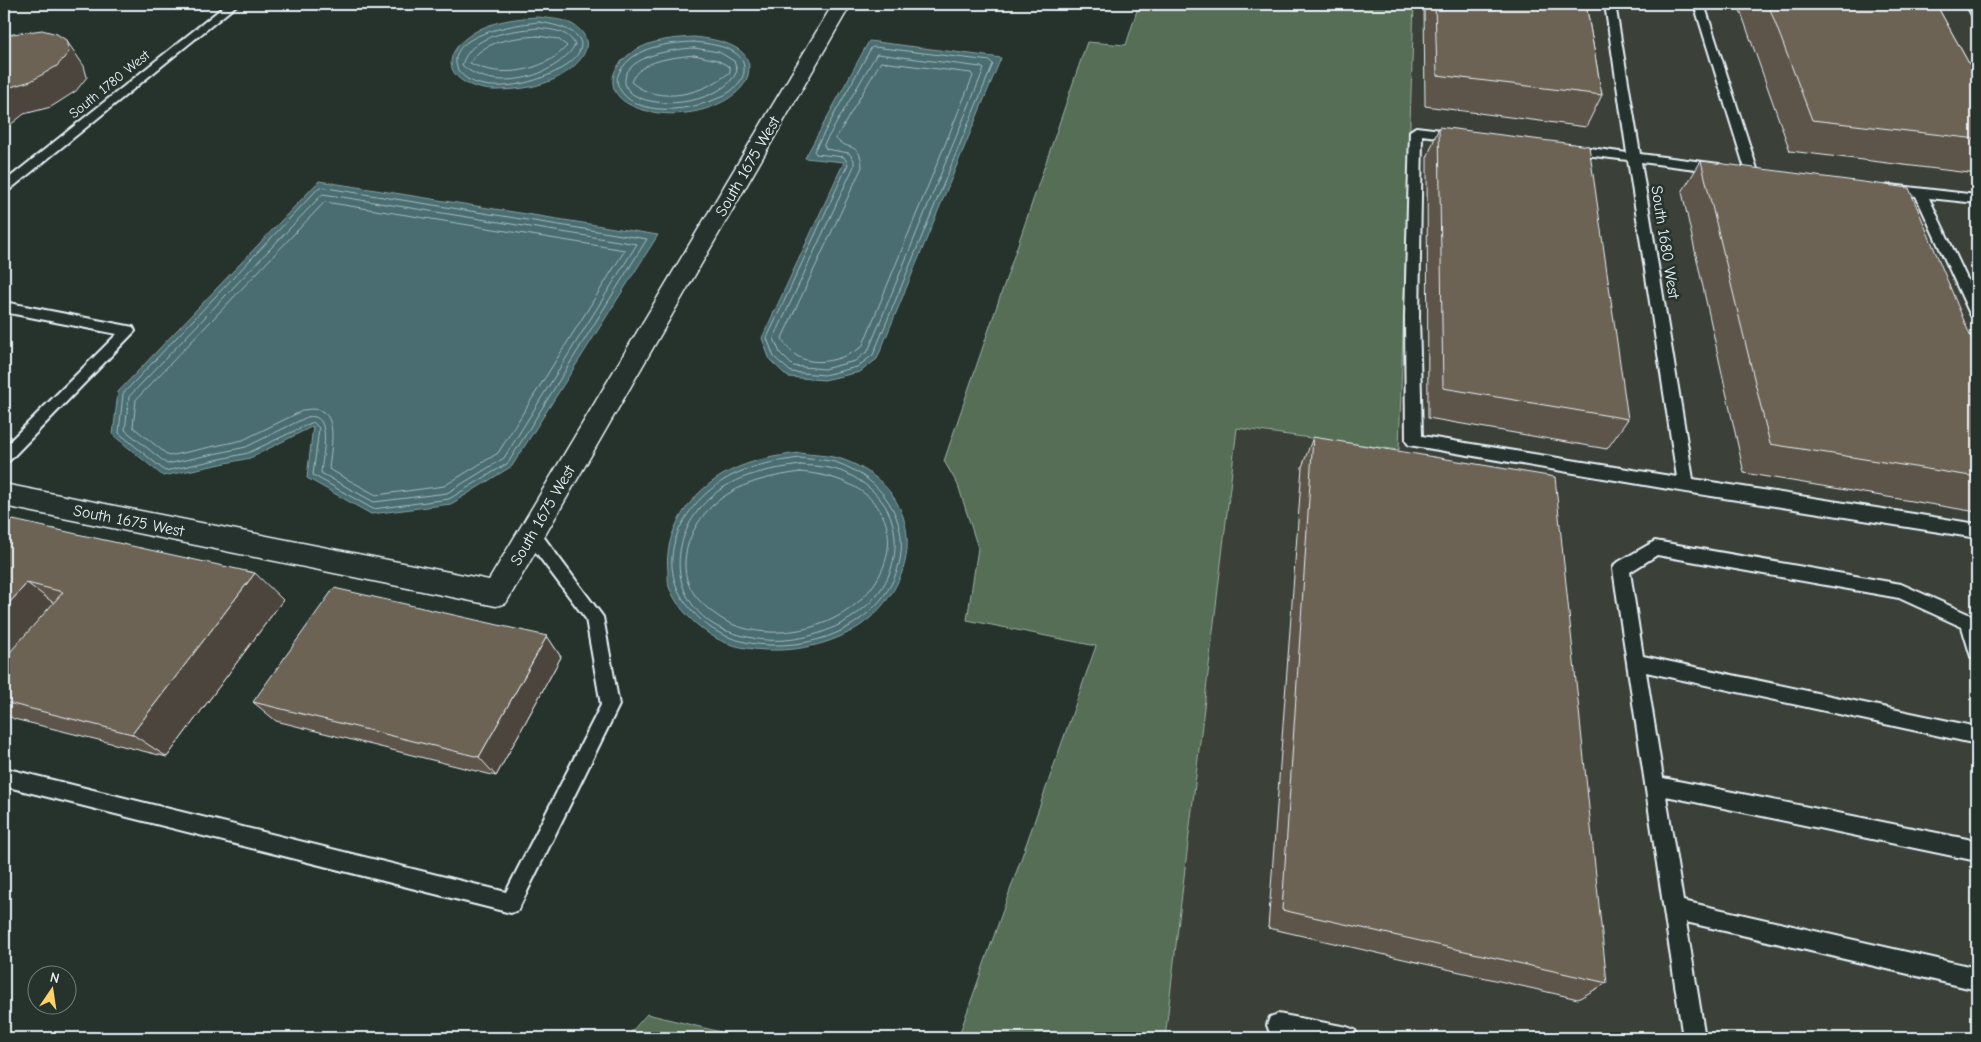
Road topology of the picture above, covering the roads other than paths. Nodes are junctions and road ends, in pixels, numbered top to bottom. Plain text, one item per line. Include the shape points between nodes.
1 (233, 4) edge
2 (842, 4) edge
3 (1610, 4) edge
4 (1700, 4) edge
5 (1971, 4) edge
6 (1977, 15) edge
7 (1473, 138) edge
8 (1559, 148) edge
9 (1635, 158) junction
10 (1874, 187) edge
11 (4, 188) edge
12 (1921, 193) junction
13 (1977, 199) edge
14 (4, 307) edge
15 (1977, 314) edge
16 (4, 457) edge
17 (1686, 486) junction
18 (4, 495) edge
19 (1977, 531) edge
20 (531, 533) junction
21 (1977, 652) edge
22 (1636, 662) junction
23 (1977, 734) edge
24 (4, 777) edge
25 (1655, 785) junction
26 (1977, 851) edge
27 (1674, 909) junction
28 (1977, 979) edge
29 (1278, 1025) dead end
30 (1347, 1038) edge
31 (1694, 1038) edge

1 - 11 lane, South 1780 West
2 - 20 street, South 1675 West
3 - 9 lane, South 1680 West
4 - 9 lane via 1747,171
5 - 6 lane
7 - 17 lane via 1416,131 1412,317 1414,441
8 - 9 lane
9 - 17 lane, South 1680 West
10 - 12 lane
12 - 13 lane
12 - 15 lane
14 - 16 lane via 128,331
17 - 19 lane
18 - 20 street, South 1675 West via 496,594
20 - 24 lane via 594,617 610,705 511,904
21 - 22 lane via 1969,622 1901,591 1655,548 1621,568
22 - 23 lane
22 - 25 lane
25 - 26 lane
25 - 27 lane
27 - 28 lane
27 - 31 lane
29 - 30 lane

